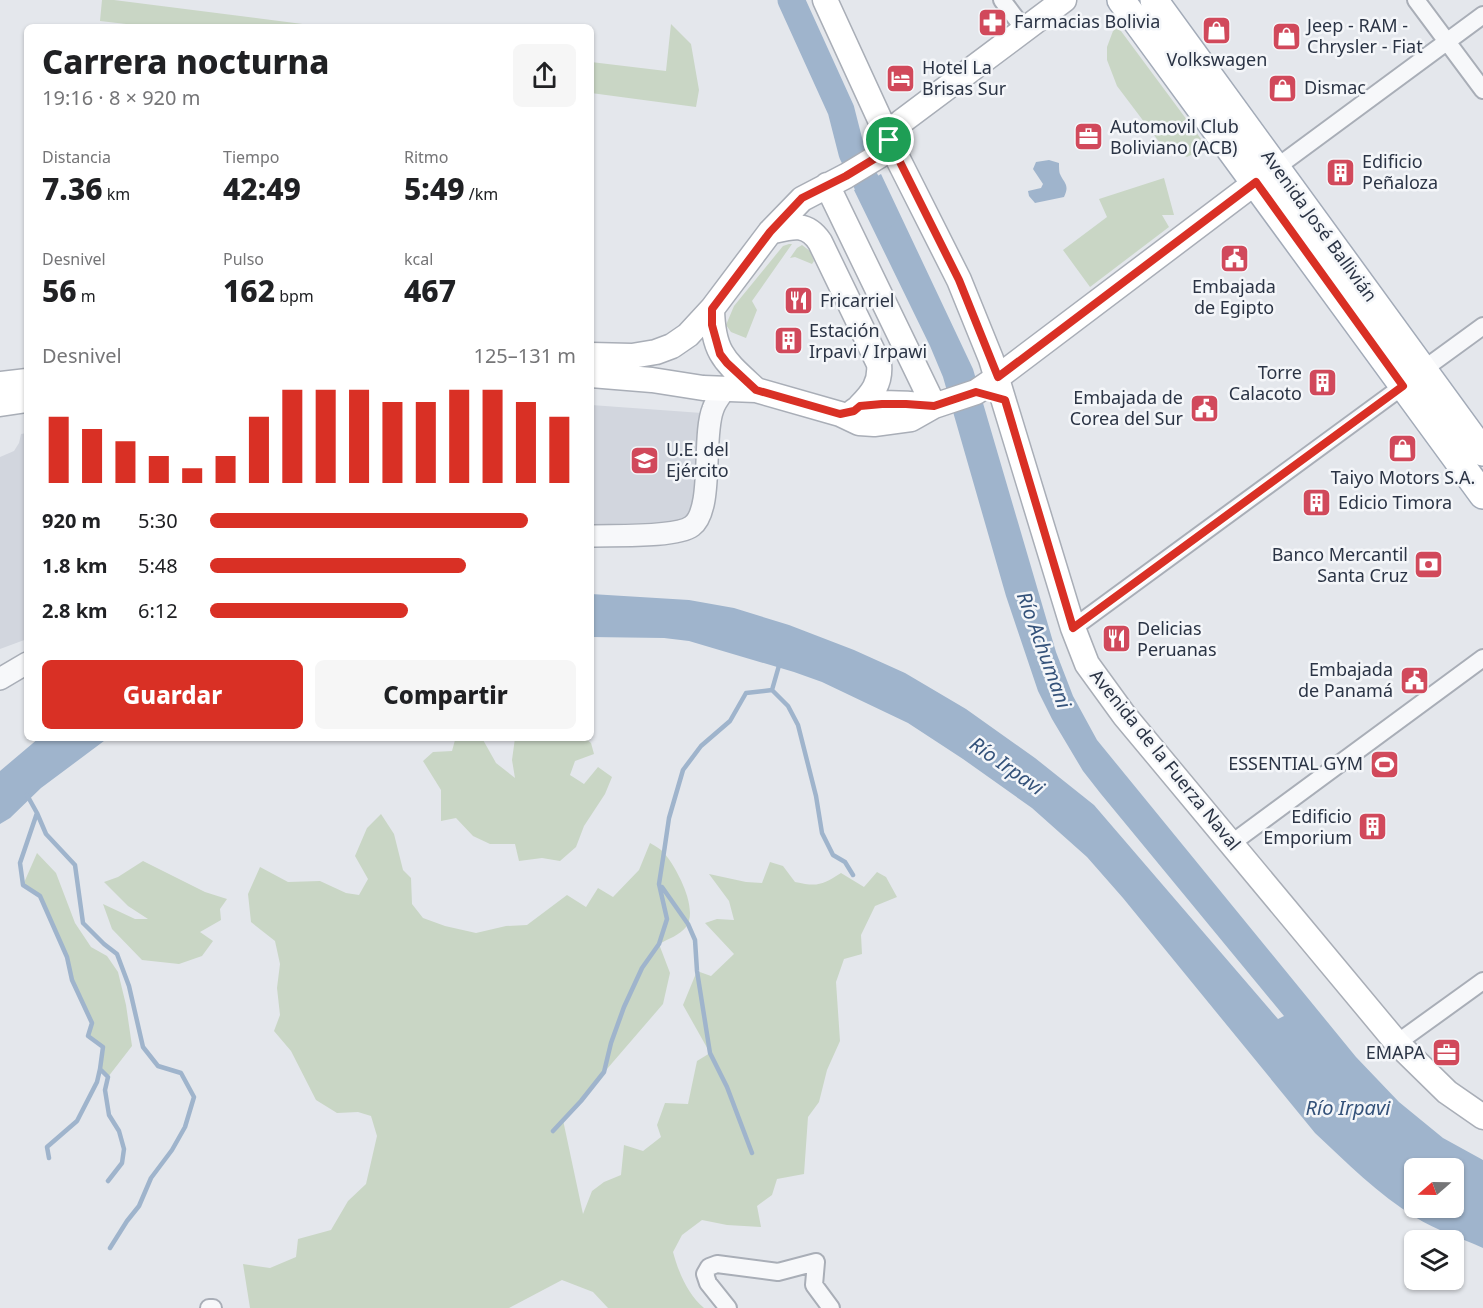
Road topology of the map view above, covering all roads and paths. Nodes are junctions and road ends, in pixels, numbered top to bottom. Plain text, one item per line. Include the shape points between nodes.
1 (825, 0) edge
2 (1002, 0) edge
3 (1064, 0) edge
4 (1121, 0) edge
5 (1154, 0) edge
6 (1416, 0) edge
7 (1483, 15) edge
8 (1024, 29) junction
9 (1447, 42) junction
10 (1483, 90) edge
11 (884, 148) junction
12 (1266, 175) junction
13 (837, 181) junction
14 (770, 232) junction
15 (712, 309) junction
16 (1483, 326) edge
17 (594, 355) edge
18 (1424, 369) junction
19 (594, 375) edge
20 (24, 381) edge
21 (0, 384) edge
22 (1403, 386) junction
23 (725, 389) junction
24 (756, 390) junction
25 (989, 390) junction
26 (24, 400) edge
27 (0, 404) edge
28 (939, 404) junction
29 (850, 410) junction
30 (1483, 452) edge
31 (1483, 495) edge
32 (594, 536) edge
33 (1073, 628) junction
34 (1483, 658) edge
35 (24, 665) edge
36 (0, 679) edge
37 (1232, 843) junction
38 (1483, 981) edge
39 (1397, 1043) junction
40 (1483, 1117) edge
41 (729, 1308) edge
42 (831, 1308) edge

1 - 11 main road, Avenida de la Fuerza Naval
2 - 8 street
3 - 8 main road
4 - 12 main road, Avenida José Ballivián
5 - 12 main road, Avenida José Ballivián
6 - 9 street
7 - 9 street
8 - 11 main road via 901,122
9 - 10 street
9 - 12 street
11 - 13 main road
11 - 25 main road, Avenida de la Fuerza Naval via 959,280
12 - 18 main road, Avenida José Ballivián via 1335,250
12 - 22 main road, Avenida José Ballivián
12 - 25 main road
13 - 14 main road via 802,198
13 - 28 main road
14 - 15 main road
14 - 29 main road via 801,227 814,234 879,364 878,383 872,394
15 - 17 main road via 672,346 632,356
15 - 24 main road via 720,354
16 - 18 street
18 - 30 main road, Avenida José Ballivián
19 - 23 main road
20 - 21 main road
22 - 31 main road, Avenida José Ballivián
22 - 33 street
23 - 24 main road
23 - 32 street via 713,408 703,505 692,526 667,533
24 - 29 main road
25 - 28 main road
25 - 33 main road, Avenida de la Fuerza Naval
26 - 27 main road
28 - 29 main road via 911,419 892,423 858,423
33 - 37 main road, Avenida de la Fuerza Naval via 1087,664 1102,686
34 - 37 street
35 - 36 street
37 - 39 main road, Avenida de la Fuerza Naval
38 - 39 street
39 - 40 main road, Avenida de la Fuerza Naval via 1447,1092
41 - 42 street via 708,1283 705,1274 710,1266 778,1272 816,1262 814,1285

